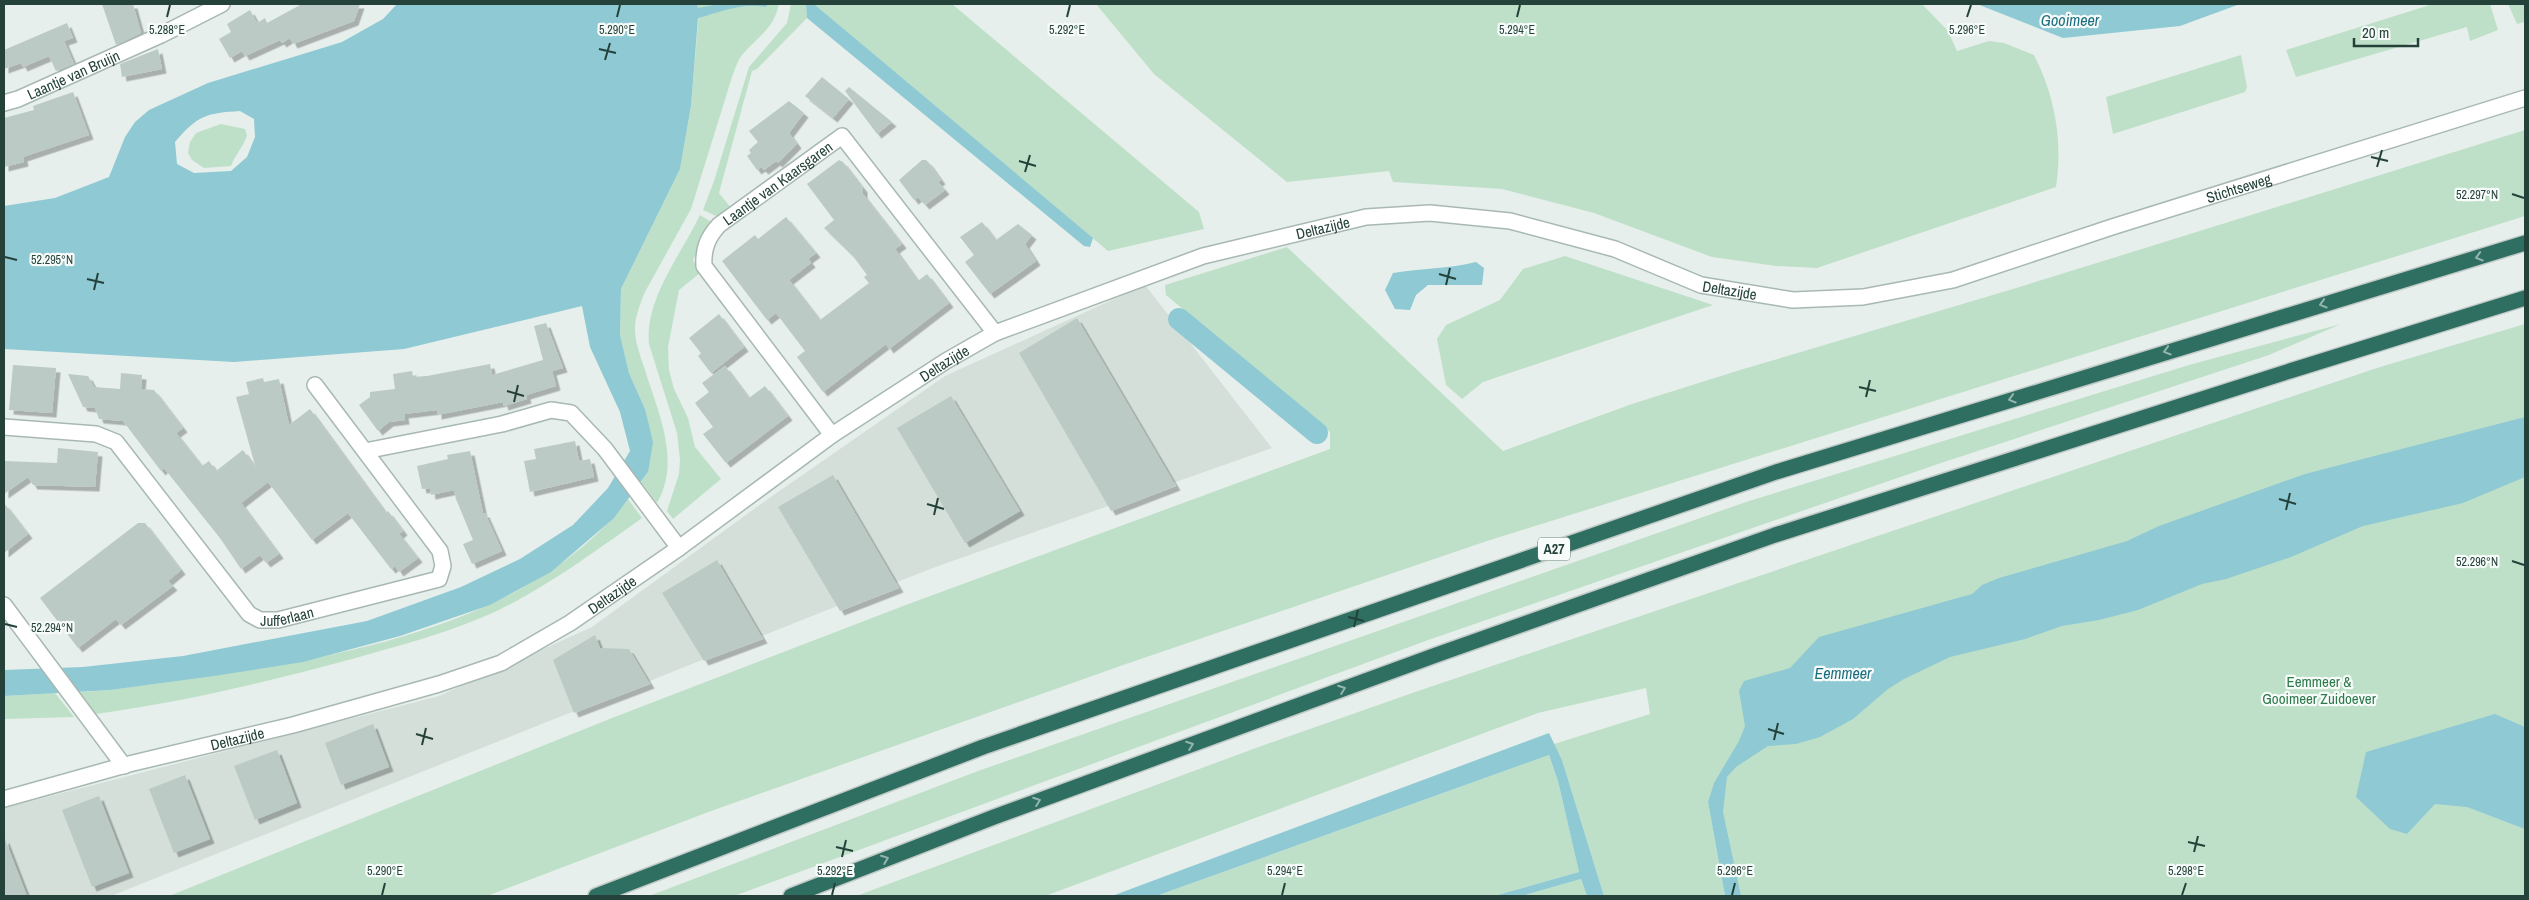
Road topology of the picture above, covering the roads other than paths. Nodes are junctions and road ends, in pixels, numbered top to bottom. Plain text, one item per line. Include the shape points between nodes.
1 (222, 4) edge
2 (2525, 98) edge
3 (4, 103) edge
4 (2525, 243) edge
5 (1953, 280) joint
6 (2525, 298) edge
7 (995, 333) junction
8 (315, 385) dead end
9 (4, 427) edge
10 (832, 436) junction
11 (365, 451) junction
12 (679, 548) junction
13 (4, 605) edge
14 (124, 766) junction
15 (4, 799) edge
16 (596, 896) edge
17 (791, 896) edge

1 - 3 street, Laantje van Bruijn via 161,35
2 - 5 street, Stichtseweg
4 -> 16 highway, A27 via 1776,472 983,747
5 - 7 street, Deltazijde via 1863,297 1793,300 1701,285 1615,249 1510,221 1430,213 1366,217 1204,256
17 -> 6 highway via 994,817 1775,535
7 - 10 street, Deltazijde via 918,377
7 - 10 street, Laantje van Kaarsgaren via 842,136 719,225 710,235 703,257 704,266
8 - 11 street, Jufferlaan
9 - 11 street, Jufferlaan via 96,434 116,442 249,614 260,620 278,620 438,579 444,566 440,551
10 - 12 street, Deltazijde
11 - 12 street via 502,424 551,410 571,413 605,449
12 - 14 street, Deltazijde via 570,623 502,663 293,725
13 - 14 street
14 - 15 street, Deltazijde

